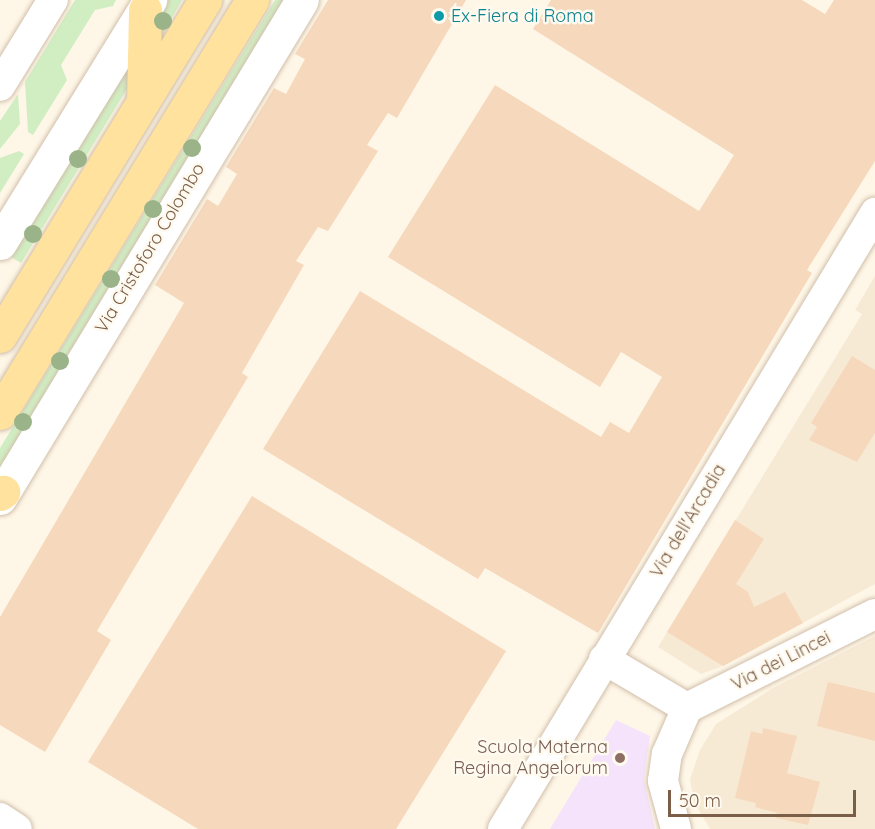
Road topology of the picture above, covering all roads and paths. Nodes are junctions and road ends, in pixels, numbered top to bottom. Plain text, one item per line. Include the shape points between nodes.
1 (53, 0) edge
2 (205, 0) edge
3 (252, 0) edge
4 (302, 0) edge
5 (147, 5) edge
6 (0, 86) edge
7 (142, 103) junction
8 (875, 213) edge
9 (0, 243) edge
10 (3, 326) edge
11 (0, 413) edge
12 (1, 494) edge
13 (875, 614) edge
14 (604, 659) junction
15 (687, 708) junction
16 (0, 819) edge
17 (17, 829) edge
18 (503, 829) edge
19 (676, 829) edge

1 - 6 street
2 - 7 main road
3 - 11 main road
4 - 12 main road, Via Cristoforo Colombo
5 - 7 main road
5 - 9 main road
7 - 10 main road
8 - 14 street, Via dell'Arcadia
13 - 15 street, Via dei Lincei
14 - 15 street
14 - 18 street, Via dell'Arcadia
15 - 19 street via 667,754 663,781
16 - 17 street

